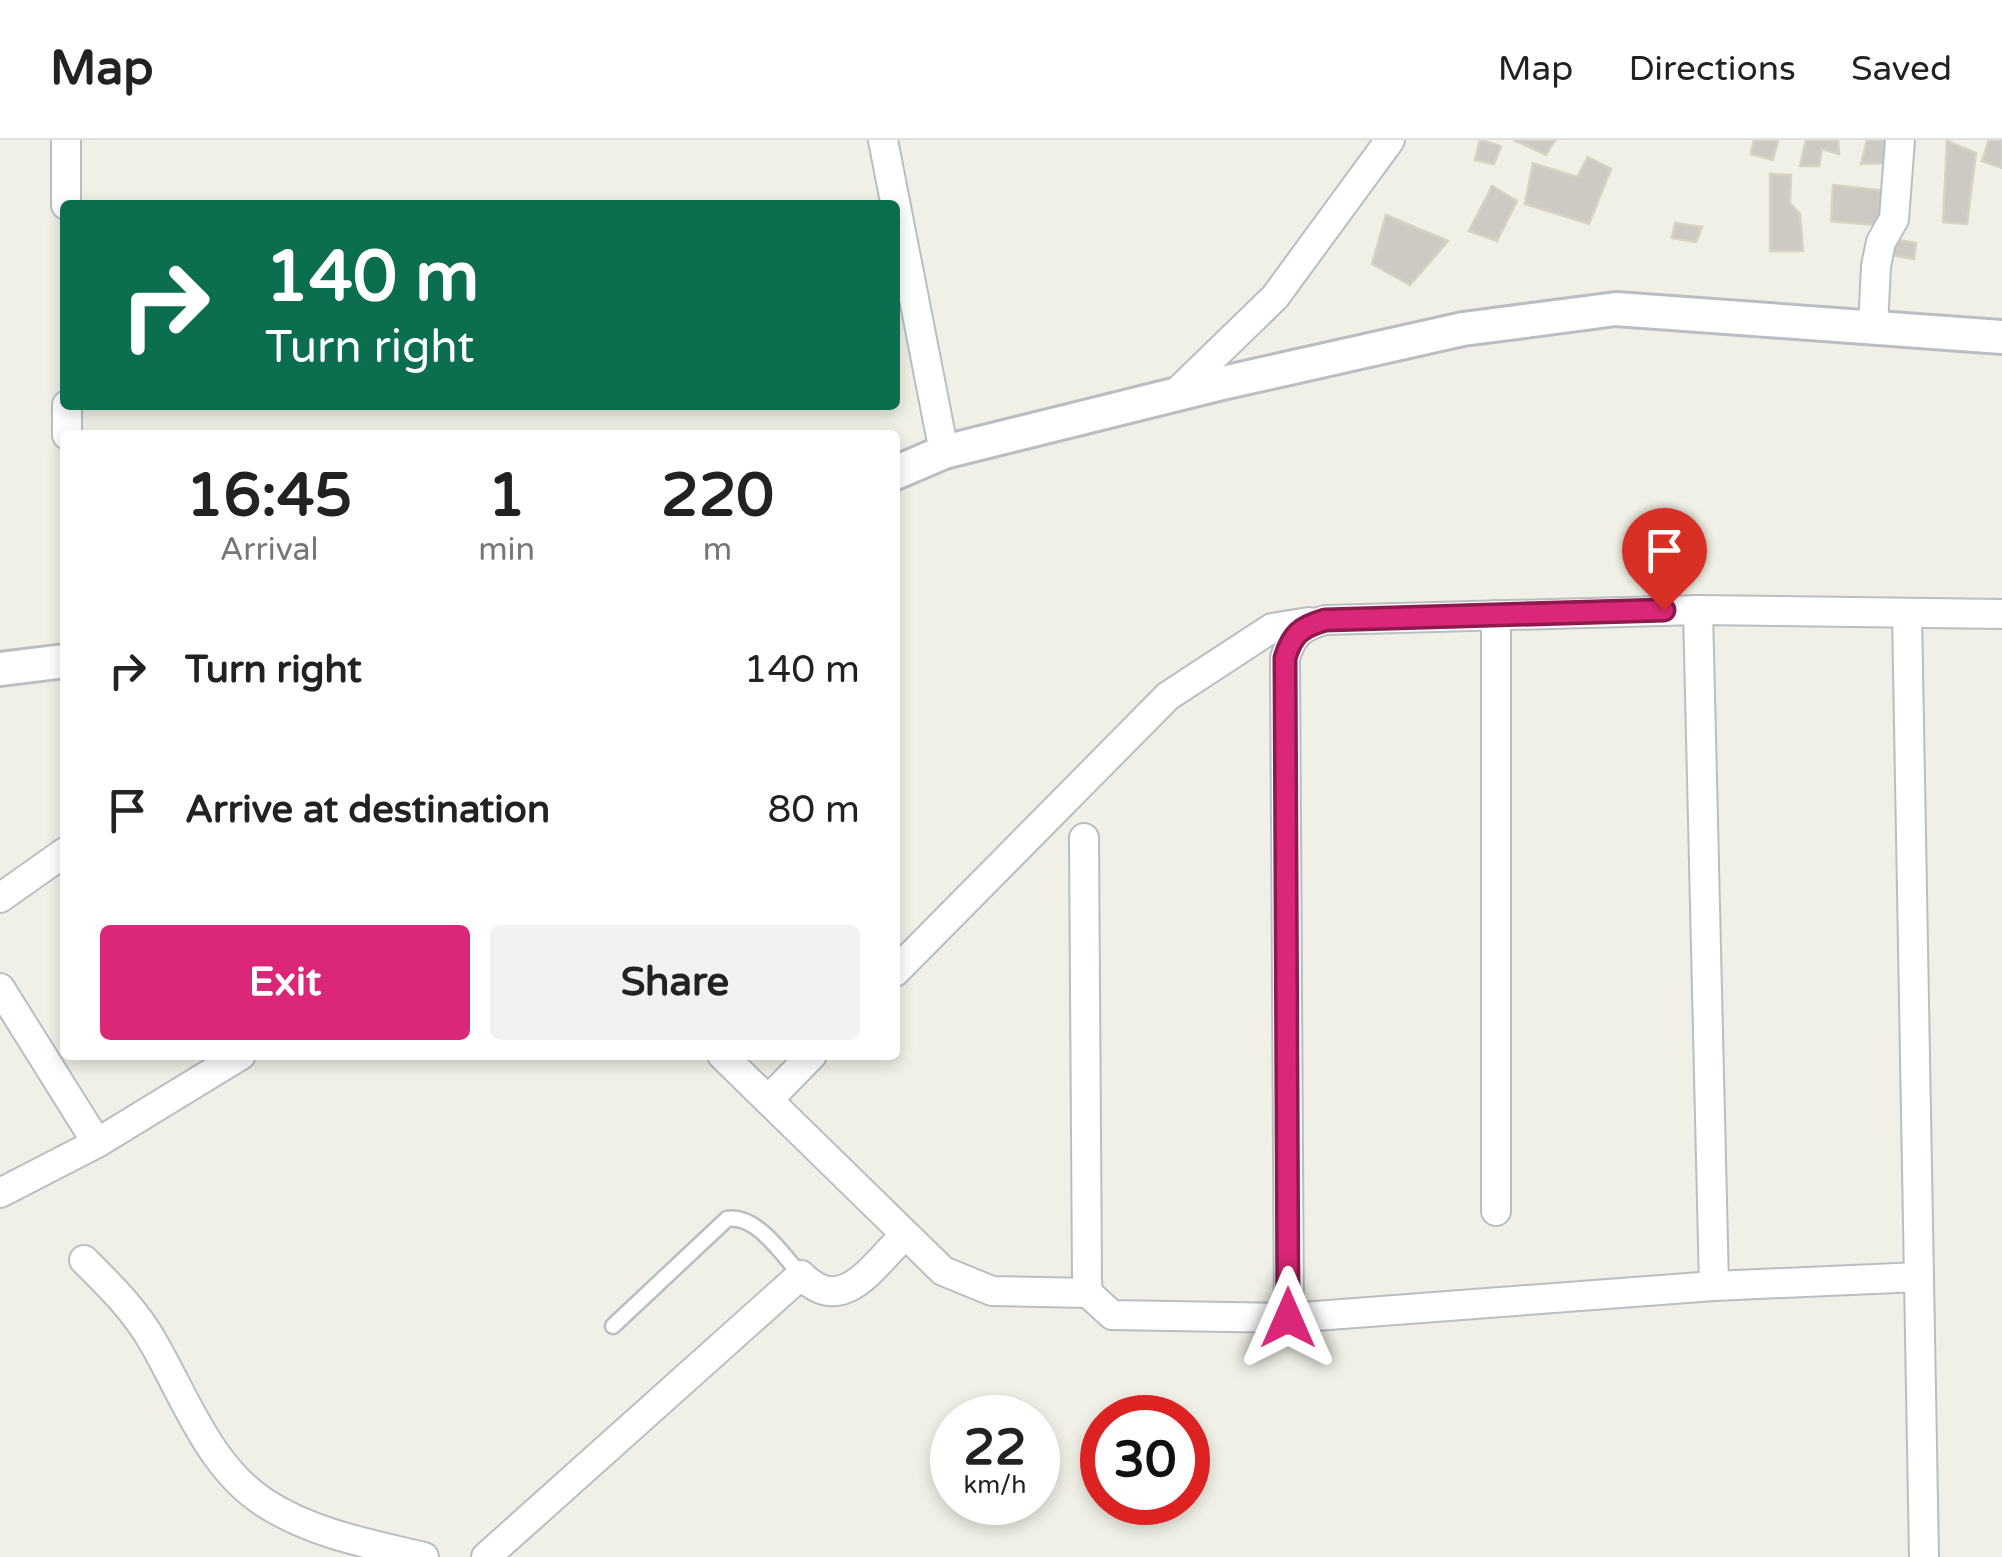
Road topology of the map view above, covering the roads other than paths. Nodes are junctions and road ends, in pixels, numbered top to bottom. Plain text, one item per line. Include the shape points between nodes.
1 (66, 140) edge
2 (883, 140) edge
3 (1390, 140) edge
4 (1900, 140) edge
5 (66, 200) edge
6 (895, 200) edge
7 (900, 227) edge
8 (1873, 328) junction
9 (2002, 337) edge
10 (1174, 395) junction
11 (944, 452) junction
12 (900, 471) edge
13 (1698, 610) junction
14 (1907, 613) junction
15 (2002, 614) edge
16 (1496, 615) junction
17 (1325, 620) junction
18 (60, 662) edge
19 (0, 669) edge
20 (1084, 838) dead end
21 (60, 856) edge
22 (0, 898) edge
23 (900, 967) edge
24 (0, 988) edge
25 (233, 1060) edge
26 (727, 1060) edge
27 (807, 1060) edge
28 (768, 1100) junction
29 (97, 1143) junction
30 (0, 1193) edge
31 (1496, 1212) dead end
32 (905, 1234) junction
33 (84, 1260) dead end
34 (801, 1274) junction
35 (1919, 1277) junction
36 (1714, 1286) junction
37 (1088, 1293) junction
38 (1288, 1318) junction
39 (613, 1326) dead end
40 (424, 1557) edge
41 (486, 1557) edge
42 (1924, 1557) edge

1 - 5 street
2 - 6 street
3 - 10 street via 1284,286
4 - 8 street via 1894,219 1876,266
7 - 11 street
8 - 9 street
8 - 10 street via 1616,309 1464,329
10 - 11 street
11 - 12 street
13 - 14 street
13 - 16 street
13 - 36 street
14 - 15 street
14 - 35 street
16 - 17 street
16 - 31 street
17 - 23 street via 1272,628 1168,696
17 - 38 street via 1302,626 1285,658
18 - 19 street
20 - 37 street
21 - 22 street
24 - 29 street
25 - 29 street
26 - 28 street
27 - 28 street
28 - 32 street
29 - 30 street
32 - 34 street via 836,1294 824,1294
32 - 37 street via 943,1271 966,1283 992,1291
33 - 40 street via 152,1338 237,1480 266,1504 330,1534
34 - 39 lane via 756,1227 728,1219
34 - 41 street
35 - 36 street
35 - 42 street
36 - 38 street
37 - 38 street via 1112,1316 1126,1318

